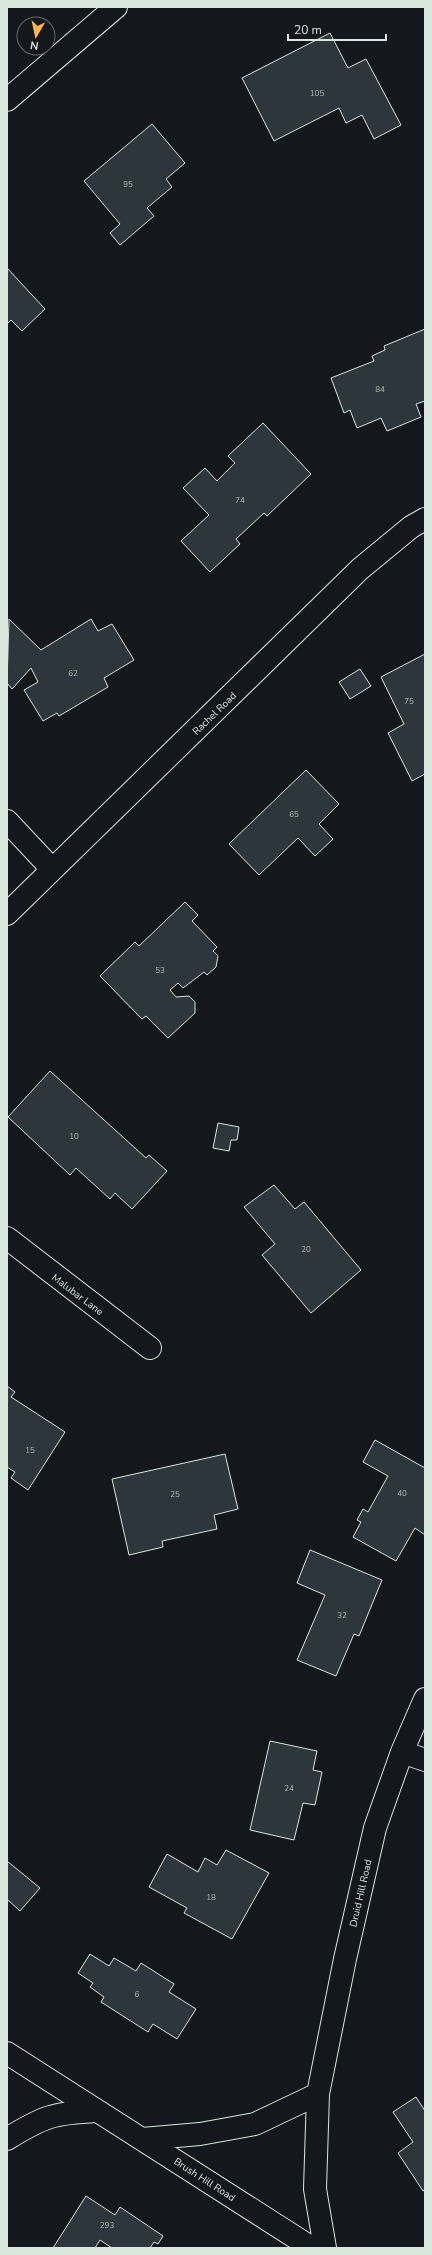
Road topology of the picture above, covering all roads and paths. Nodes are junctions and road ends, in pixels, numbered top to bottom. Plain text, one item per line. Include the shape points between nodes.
1 (116, 7) edge
2 (7, 100) edge
3 (425, 519) edge
4 (7, 821) edge
5 (52, 869) junction
6 (7, 914) edge
7 (7, 1238) edge
8 (150, 1348) dead end
9 (425, 1699) edge
10 (402, 1752) junction
11 (425, 1760) edge
12 (7, 2053) edge
13 (318, 2094) junction
14 (97, 2111) junction
15 (7, 2139) edge
16 (142, 2140) junction
17 (312, 2248) edge
18 (325, 2248) edge

1 - 2 street
3 - 5 street, Rachel Road via 411,527 360,570
4 - 5 street
5 - 6 street, Rachel Road
7 - 8 street, Malubar Lane
9 - 10 street, Druid Hill Road
10 - 11 street
10 - 13 street, Druid Hill Road via 375,1828
12 - 14 street, Brush Hill Road
13 - 16 street via 255,2124 200,2134
13 - 18 street, Druid Hill Road via 315,2189
14 - 15 street via 63,2113 38,2120
14 - 16 street, Brush Hill Road
16 - 17 street, Brush Hill Road

